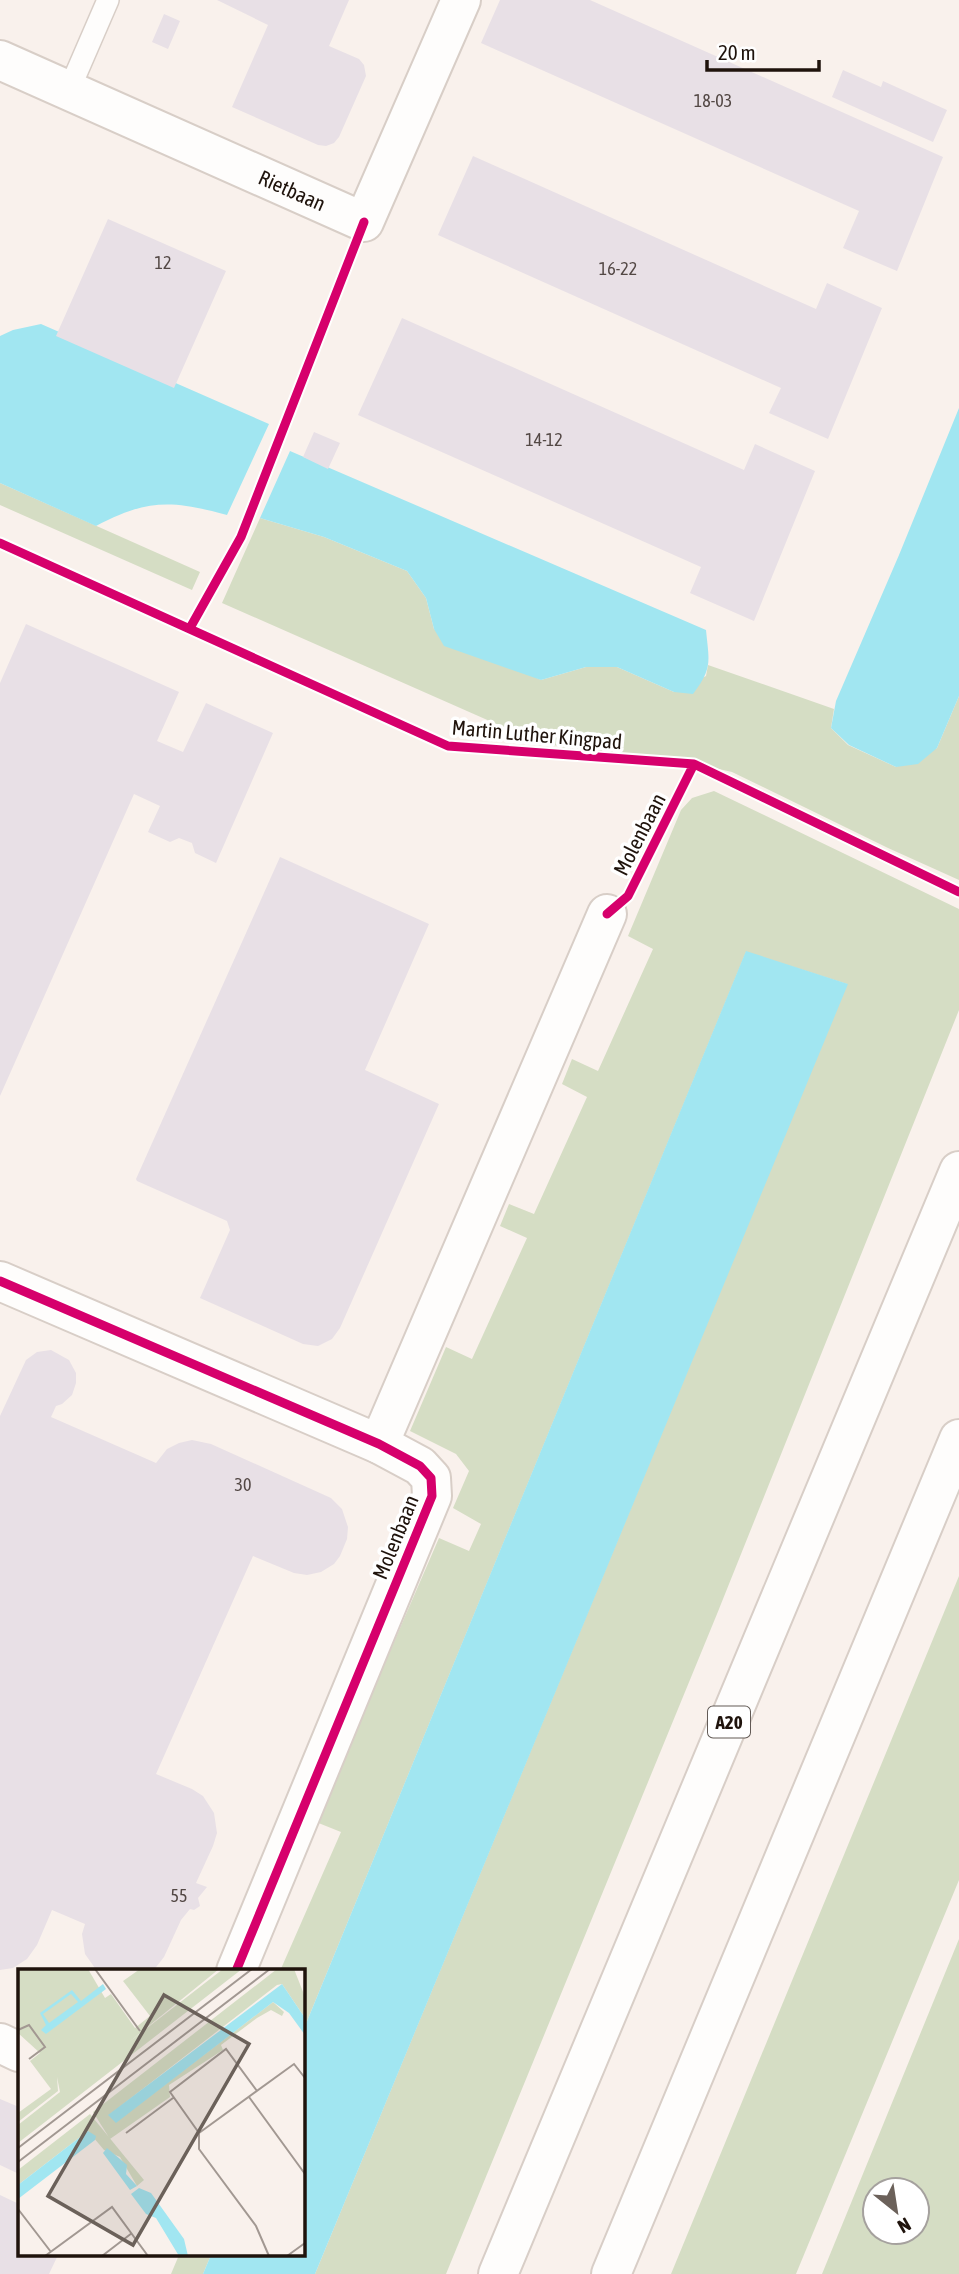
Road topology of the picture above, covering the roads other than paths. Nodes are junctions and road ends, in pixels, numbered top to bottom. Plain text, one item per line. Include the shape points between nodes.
1 (108, 0) edge
2 (461, 0) edge
3 (0, 60) edge
4 (69, 90) junction
5 (607, 914) dead end
6 (959, 1171) edge
7 (0, 1280) edge
8 (959, 1439) edge
9 (379, 1444) junction
10 (237, 1969) edge
11 (0, 2043) edge
12 (18, 2052) edge
13 (498, 2274) edge
14 (611, 2274) edge

1 - 4 lane
2 - 4 main road, Rietbaan via 364,222
3 - 4 main road, Rietbaan
5 - 9 main road
6 - 13 main road, A20
7 - 9 main road, Molenbaan
8 - 14 main road
9 - 10 main road, Molenbaan via 420,1466 431,1478 432,1496
11 - 12 main road

